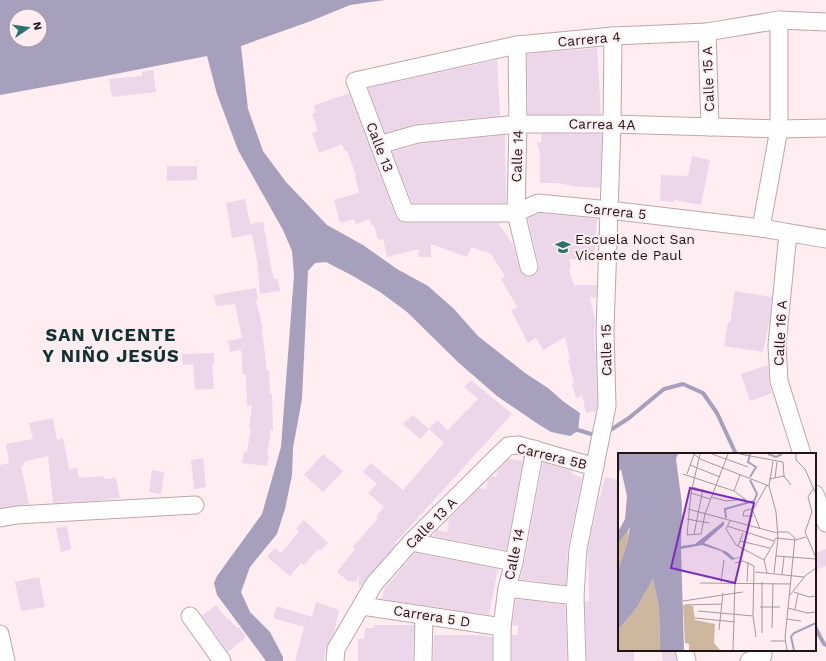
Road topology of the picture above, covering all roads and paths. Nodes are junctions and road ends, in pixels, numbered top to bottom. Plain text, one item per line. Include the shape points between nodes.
1 (779, 20) junction
2 (826, 22) edge
3 (706, 32) junction
4 (613, 36) junction
5 (517, 45) junction
6 (355, 80) joint
7 (518, 124) junction
8 (612, 124) junction
9 (710, 127) junction
10 (826, 128) edge
11 (779, 129) junction
12 (379, 145) junction
13 (609, 210) junction
14 (405, 213) joint
15 (516, 213) junction
16 (761, 228) junction
17 (788, 233) junction
18 (826, 239) edge
19 (529, 267) dead end
20 (508, 446) joint
21 (535, 449) junction
22 (802, 453) edge
23 (597, 459) junction
24 (816, 497) edge
25 (196, 505) dead end
26 (0, 518) edge
27 (826, 523) edge
28 (411, 542) junction
29 (514, 562) junction
30 (507, 588) junction
31 (575, 596) junction
32 (362, 606) junction
33 (424, 615) junction
34 (190, 616) dead end
35 (502, 627) junction
36 (0, 634) edge
37 (684, 651) edge
38 (216, 660) edge
39 (6, 661) edge
40 (335, 661) edge
41 (423, 661) edge
42 (502, 661) edge
43 (577, 661) edge
44 (687, 661) edge

1 - 2 street, Carrera 4
1 - 3 street, Carrera 4
1 - 11 street
3 - 4 street, Carrera 4
3 - 9 street, Calle 15 A
4 - 5 street, Carrera 4
4 - 8 street, Calle 15
5 - 6 street, Carrera 4
5 - 7 street, Calle 14
6 - 12 street, Calle 13
7 - 8 street, Carrea 4A
7 - 12 street, Carrea 4A via 417,134
7 - 15 street, Calle 14
8 - 9 street, Carrea 4A
8 - 13 street, Calle 15
9 - 11 street, Carrea 4A
10 - 11 street, Carrea 4A
11 - 16 street
12 - 14 street, Calle 13
13 - 15 street, Carrera 5 via 538,203
13 - 16 street, Carrera 5
13 - 23 street, Calle 15 via 605,330 607,406
14 - 15 street, Carrera 5
15 - 19 street, Calle 14
16 - 17 street, Carrera 5
17 - 18 street, Carrera 5
17 - 22 street, Calle 16 A via 777,345 779,381
20 - 21 street, Carrera 5B via 518,445
20 - 28 street, Calle 13 A
21 - 23 street, Carrera 5B
21 - 29 street, Calle 14
23 - 31 street, Calle 15 via 578,549
24 - 27 street
25 - 26 street
28 - 29 street
28 - 32 street, Calle 13 A via 374,584
29 - 30 street, Calle 14
30 - 31 street
30 - 35 street, Calle 14
31 - 43 street, Calle 15
32 - 33 street, Carrera 5 D
32 - 40 street via 336,649
33 - 35 street, Carrera 5 D
33 - 41 street
34 - 38 street
35 - 42 street, Calle 14
36 - 39 street
37 - 44 street

